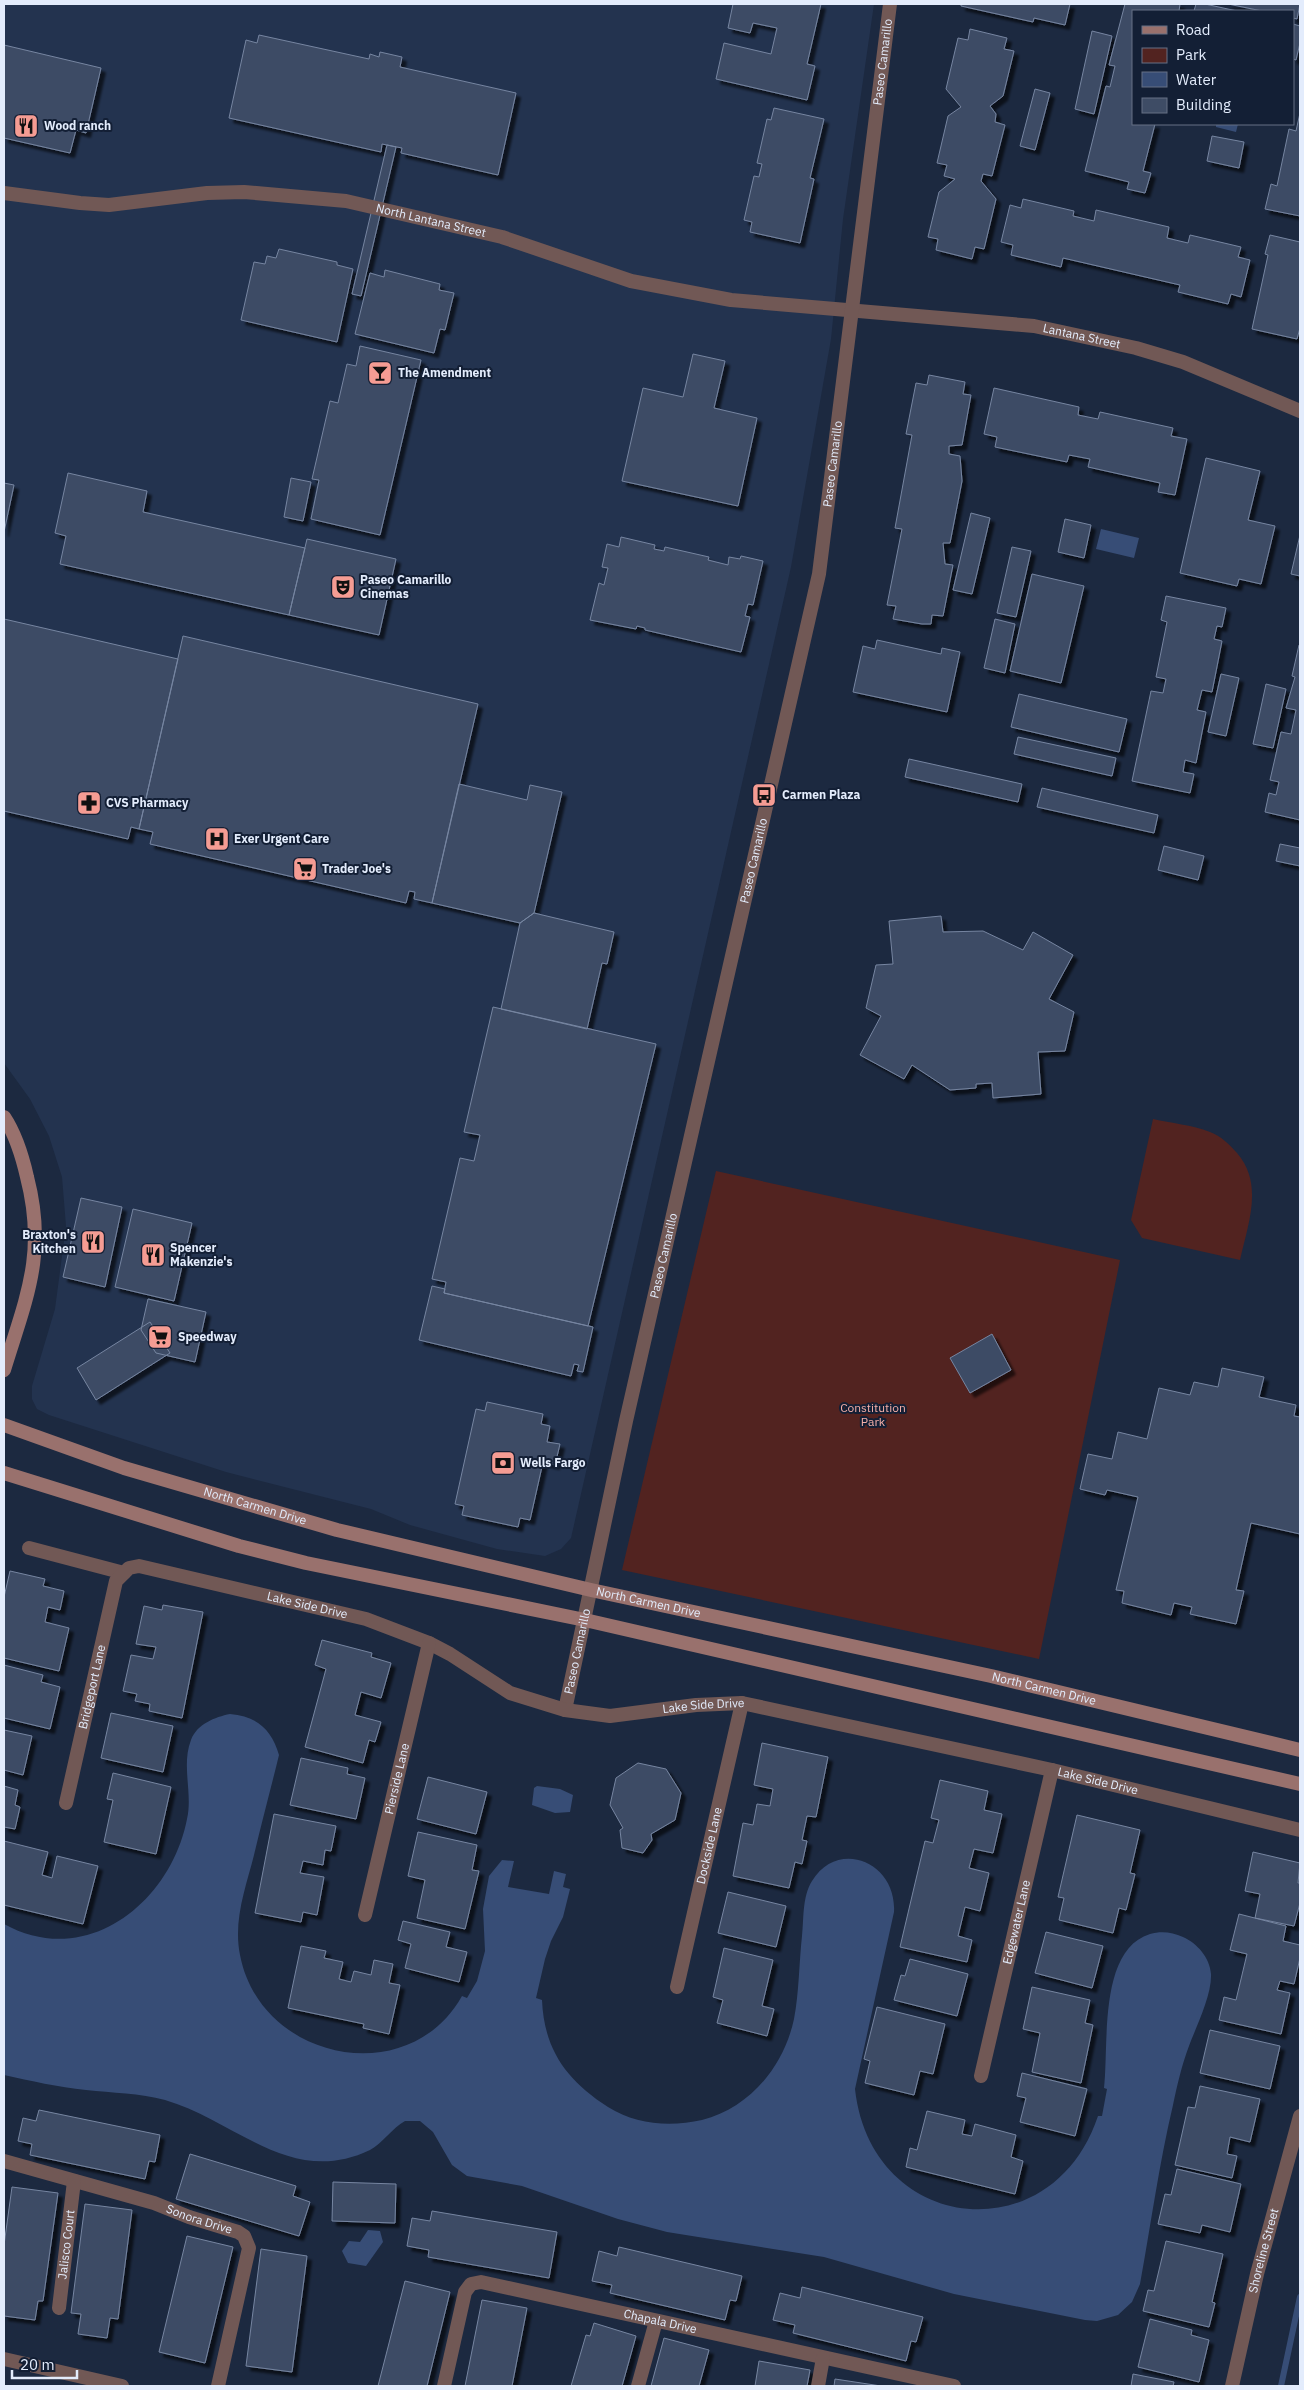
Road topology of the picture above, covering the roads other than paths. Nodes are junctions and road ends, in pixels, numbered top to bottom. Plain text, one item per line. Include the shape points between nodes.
1 (890, 4) edge
2 (4, 192) edge
3 (852, 309) junction
4 (1300, 411) edge
5 (4, 1117) edge
6 (4, 1370) edge
7 (4, 1425) edge
8 (4, 1473) edge
9 (29, 1548) dead end
10 (124, 1573) junction
11 (591, 1590) junction
12 (585, 1620) junction
13 (429, 1643) junction
14 (742, 1703) junction
15 (565, 1710) junction
16 (1300, 1750) edge
17 (1052, 1770) junction
18 (1300, 1784) edge
19 (66, 1803) dead end
20 (1299, 1830) edge
21 (365, 1915) dead end
22 (677, 1987) dead end
23 (981, 2076) dead end
24 (1300, 2116) edge
25 (4, 2161) edge
26 (74, 2181) junction
27 (59, 2308) dead end
28 (656, 2321) junction
29 (823, 2358) junction
30 (4, 2360) edge
31 (122, 2386) edge
32 (218, 2386) edge
33 (444, 2386) edge
34 (638, 2386) edge
35 (818, 2386) edge
36 (954, 2386) edge
37 (1232, 2386) edge

1 - 3 street, Paseo Camarillo
2 - 3 street, North Lantana Street via 109,204 244,192 346,201 502,237 630,280 731,300
3 - 4 street, Lantana Street via 1034,326 1136,348 1231,380
3 - 11 street, Paseo Camarillo via 819,574 628,1411
5 - 6 main road via 20,1148 37,1232 31,1282
7 - 11 main road, North Carmen Drive via 124,1468 243,1504 337,1530
8 - 12 main road via 238,1546
9 - 10 street
10 - 13 street, Lake Side Drive via 138,1566 155,1568 366,1619
10 - 19 street, Bridgeport Lane via 116,1581
11 - 12 street, Paseo Camarillo
11 - 16 main road, North Carmen Drive via 991,1676
12 - 15 street, Paseo Camarillo
12 - 18 main road
13 - 15 street, Lake Side Drive via 510,1693
13 - 21 street, Pierside Lane
14 - 15 street, Lake Side Drive via 696,1705 610,1716
14 - 17 street, Lake Side Drive
14 - 22 street, Dockside Lane
17 - 20 street, Lake Side Drive
17 - 23 street, Edgewater Lane
24 - 37 street, Shoreline Street via 1257,2274
25 - 26 street, Sonora Drive
26 - 27 street, Jalisco Court
26 - 32 street, Sonora Drive via 154,2203 244,2236 249,2248
28 - 29 street, Chapala Drive
28 - 33 street, Chapala Drive via 481,2282 470,2284 465,2292
28 - 34 street
29 - 35 street
29 - 36 street, Chapala Drive
30 - 31 street

